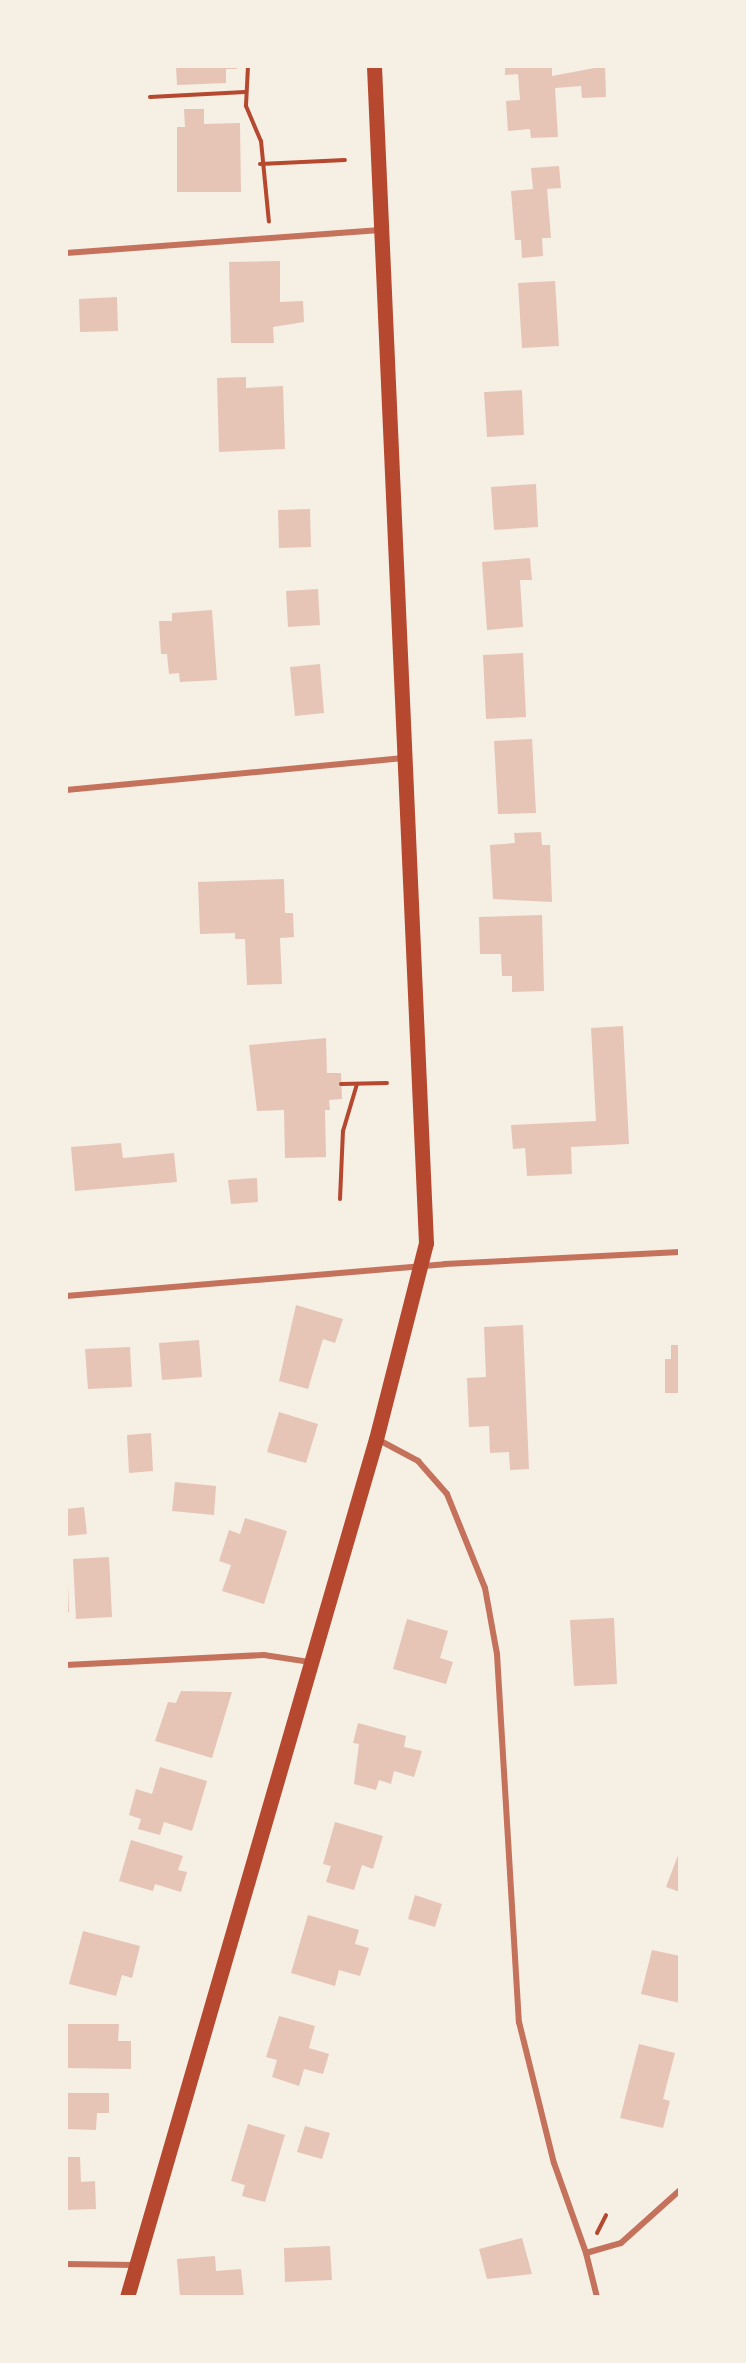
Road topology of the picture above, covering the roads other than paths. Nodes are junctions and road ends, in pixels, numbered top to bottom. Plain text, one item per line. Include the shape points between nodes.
1 (374, 66) edge
2 (384, 230) junction
3 (66, 253) edge
4 (409, 757) junction
5 (66, 790) edge
6 (680, 1252) edge
7 (423, 1266) junction
8 (66, 1296) edge
9 (376, 1439) junction
10 (312, 1662) junction
11 (66, 1665) edge
12 (680, 2190) edge
13 (586, 2253) junction
14 (66, 2264) edge
15 (136, 2265) junction
16 (127, 2297) edge
17 (597, 2297) edge

1 - 2 main road
2 - 3 street
2 - 4 main road
4 - 5 street
4 - 7 main road via 428,1208
6 - 7 street
7 - 8 street
7 - 9 main road
9 - 10 main road
9 - 13 street via 418,1461 447,1494 485,1588 497,1654 519,2022 554,2163
10 - 11 street via 264,1655
10 - 15 main road
12 - 13 street via 621,2243
13 - 17 street
14 - 15 street
15 - 16 main road

